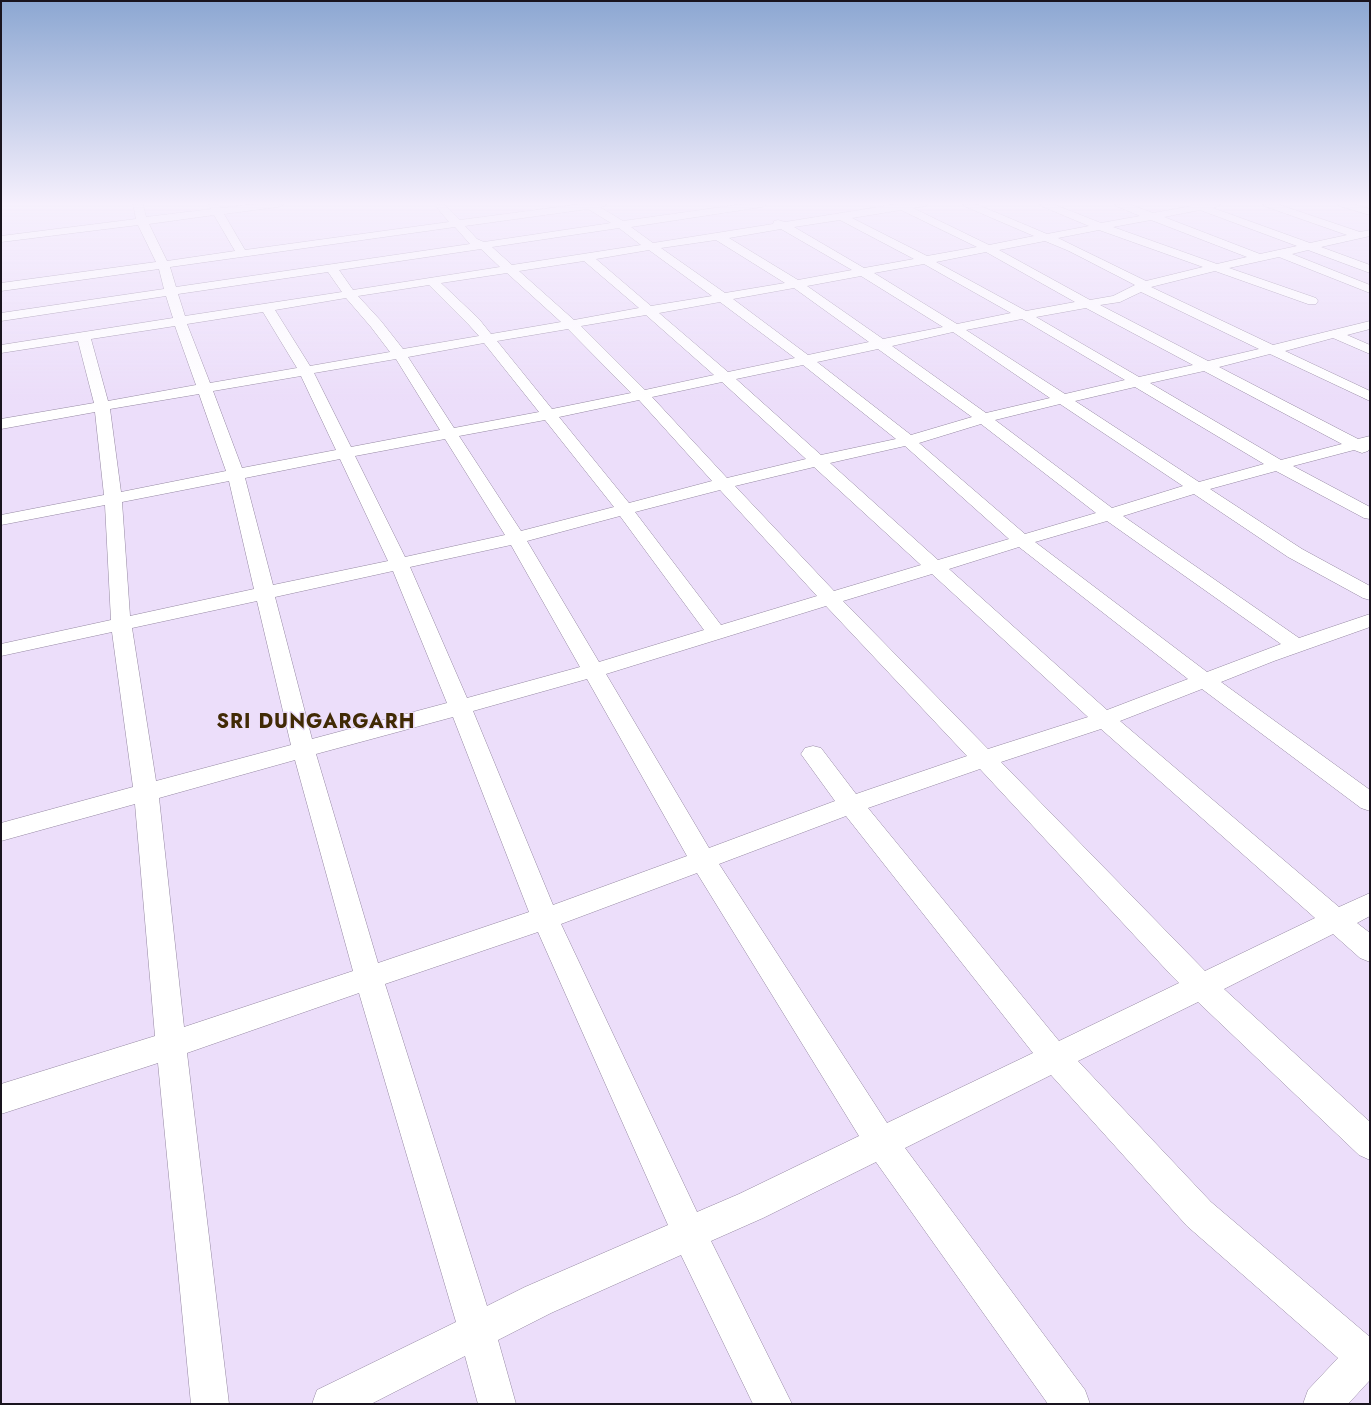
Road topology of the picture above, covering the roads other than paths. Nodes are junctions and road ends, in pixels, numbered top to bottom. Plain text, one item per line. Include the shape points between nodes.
1 (332, 269) edge
2 (511, 269) edge
3 (123, 270) edge
4 (164, 270) edge
5 (328, 270) edge
6 (508, 270) edge
7 (601, 270) edge
8 (682, 270) edge
9 (773, 270) edge
10 (859, 270) edge
11 (876, 270) edge
12 (942, 270) edge
13 (1026, 270) edge
14 (1111, 270) edge
15 (1208, 270) edge
16 (1219, 270) edge
17 (1321, 270) edge
18 (863, 272) junction
19 (433, 282) junction
20 (796, 284) junction
21 (1143, 286) junction
22 (1, 287) edge
23 (1370, 289) edge
24 (172, 293) junction
25 (350, 295) junction
26 (723, 298) junction
27 (1312, 301) dead end
28 (1088, 304) junction
29 (267, 307) junction
30 (649, 311) junction
31 (1024, 315) junction
32 (1, 317) edge
33 (180, 321) junction
34 (571, 324) junction
35 (1370, 324) edge
36 (955, 328) junction
37 (1334, 334) junction
38 (83, 336) junction
39 (488, 339) junction
40 (882, 345) junction
41 (1, 349) edge
42 (1274, 350) junction
43 (1370, 350) edge
44 (400, 355) junction
45 (806, 360) junction
46 (1207, 366) junction
47 (306, 371) junction
48 (725, 377) junction
49 (1137, 382) junction
50 (205, 389) junction
51 (642, 395) junction
52 (1370, 396) edge
53 (1063, 399) junction
54 (102, 406) junction
55 (549, 415) junction
56 (984, 418) junction
57 (1, 424) edge
58 (448, 433) junction
59 (908, 441) junction
60 (1365, 446) edge
61 (345, 453) junction
62 (816, 461) junction
63 (1278, 465) junction
64 (236, 475) junction
65 (724, 484) junction
66 (1196, 488) junction
67 (113, 499) junction
68 (625, 510) junction
69 (1109, 514) junction
70 (1370, 514) edge
71 (1, 520) edge
72 (516, 538) junction
73 (1022, 541) junction
74 (399, 564) junction
75 (935, 567) junction
76 (265, 594) junction
77 (1370, 594) edge
78 (830, 599) junction
79 (1370, 620) edge
80 (121, 624) junction
81 (716, 634) junction
82 (1297, 646) junction
83 (1, 650) edge
84 (592, 671) junction
85 (1204, 680) junction
86 (460, 707) junction
87 (1103, 719) junction
88 (304, 749) junction
89 (813, 754) dead end
90 (984, 759) junction
91 (146, 793) junction
92 (1370, 802) edge
93 (851, 805) junction
94 (1, 832) edge
95 (703, 860) junction
96 (1370, 904) edge
97 (545, 918) junction
98 (1336, 920) junction
99 (1370, 950) edge
100 (369, 979) junction
101 (1201, 986) junction
102 (171, 1045) junction
103 (1054, 1057) junction
104 (1, 1099) edge
105 (881, 1142) junction
106 (1370, 1144) edge
107 (689, 1234) junction
108 (477, 1331) junction
109 (1368, 1359) edge
110 (210, 1404) edge
111 (331, 1404) edge
112 (497, 1404) edge
113 (772, 1404) edge
114 (1071, 1404) edge
115 (1322, 1404) edge

1 - 25 street
2 - 34 street
3 - 22 street
4 - 24 street
5 - 24 street
6 - 19 street
7 - 30 street
8 - 26 street
9 - 20 street
10 - 18 street
11 - 18 street
12 - 31 street
13 - 28 street
14 - 21 street
15 - 21 street
16 - 27 street
17 - 23 street
18 - 20 street
18 - 36 street
19 - 25 street
19 - 39 street
20 - 26 street
20 - 40 street
21 - 28 street via 1116,299
21 - 42 street
24 - 32 street
24 - 33 street
25 - 29 street
25 - 44 street
26 - 30 street
26 - 45 street
28 - 31 street
28 - 46 street
29 - 33 street
29 - 47 street
30 - 34 street
30 - 48 street
31 - 36 street
31 - 49 street
33 - 38 street
33 - 50 street
34 - 39 street
34 - 51 street
35 - 37 street
36 - 40 street
36 - 53 street
37 - 42 street
37 - 43 street
38 - 41 street
38 - 54 street
39 - 44 street
39 - 55 street
40 - 45 street
40 - 56 street
42 - 46 street
42 - 52 street
44 - 47 street
44 - 58 street
45 - 48 street
45 - 59 street
46 - 49 street
46 - 60 street
47 - 50 street
47 - 61 street
48 - 51 street
48 - 62 street
49 - 53 street
49 - 63 street
50 - 54 street
50 - 64 street
51 - 55 street
51 - 65 street
53 - 56 street
53 - 66 street
54 - 57 street
54 - 67 street
55 - 58 street
55 - 68 street
56 - 59 street
56 - 69 street
58 - 61 street
58 - 72 street
59 - 62 street
59 - 73 street
60 - 63 street
61 - 64 street
61 - 74 street
62 - 65 street
62 - 75 street
63 - 66 street
63 - 70 street
64 - 67 street
64 - 76 street
65 - 68 street
65 - 78 street
66 - 69 street
66 - 77 street via 1296,554
67 - 71 street
67 - 80 street
68 - 72 street
68 - 81 street
69 - 73 street
69 - 82 street
72 - 74 street
72 - 84 street
73 - 75 street
73 - 85 street
74 - 76 street
74 - 86 street
75 - 78 street
75 - 87 street
76 - 80 street
76 - 88 street
78 - 81 street
78 - 90 street
79 - 82 street
80 - 83 street
80 - 91 street
81 - 84 street
82 - 85 street
84 - 86 street
84 - 95 street
85 - 87 street
85 - 92 street
86 - 88 street
86 - 97 street
87 - 90 street
87 - 98 street
88 - 91 street
88 - 100 street
89 - 93 street
90 - 93 street
90 - 101 street
91 - 94 street
91 - 102 street
93 - 95 street
93 - 103 street
95 - 97 street
95 - 105 street
96 - 98 street
97 - 100 street
97 - 107 street
98 - 99 street
98 - 101 street
100 - 102 street
100 - 108 street
101 - 103 street
101 - 106 street
102 - 104 street
102 - 110 street
103 - 105 street
103 - 109 street via 1199,1214
105 - 107 street
105 - 114 street
107 - 108 street via 538,1300
107 - 113 street
108 - 111 street
108 - 112 street
109 - 115 street

